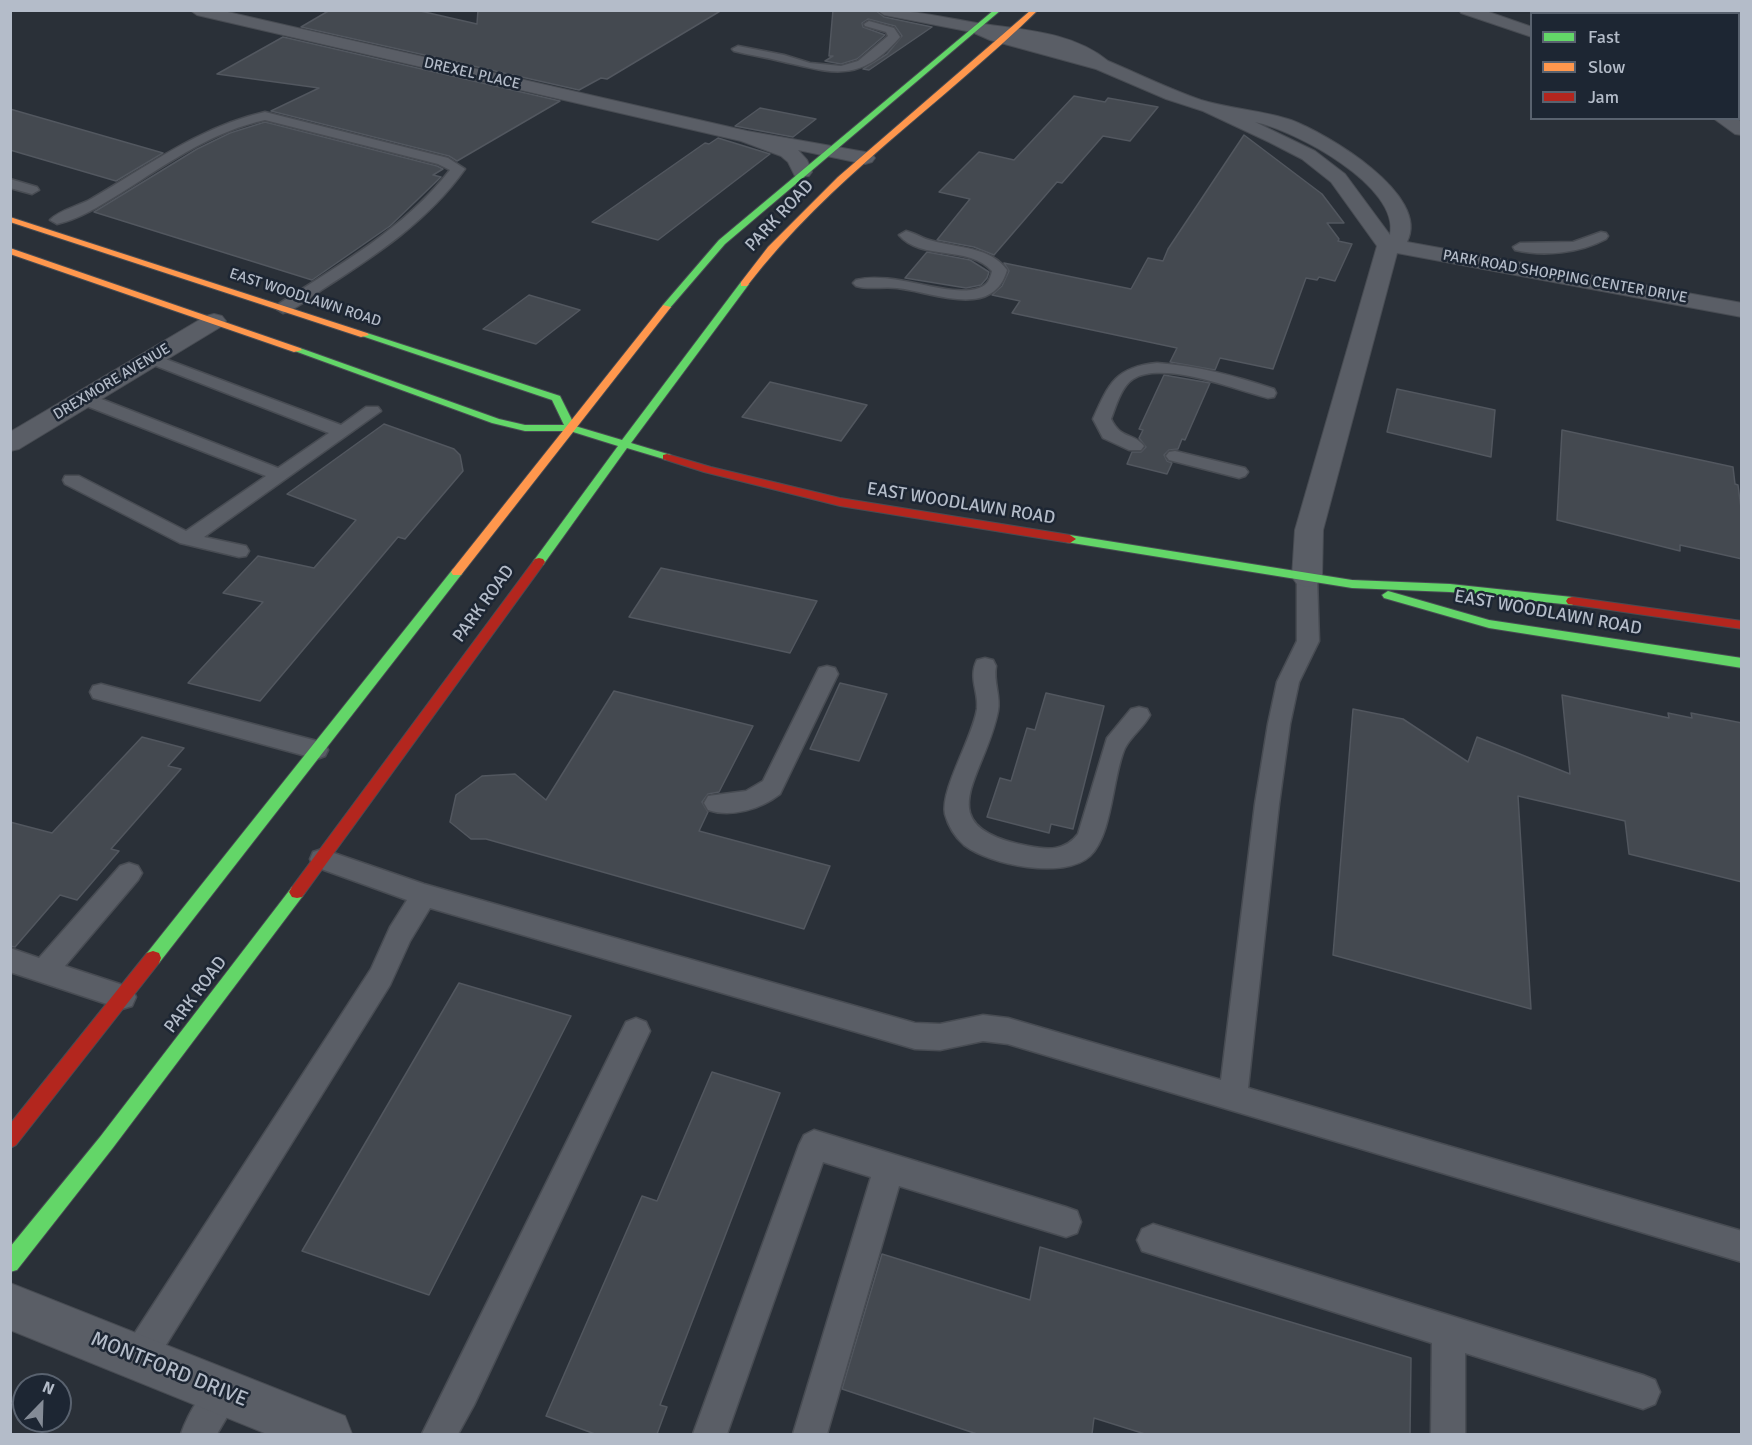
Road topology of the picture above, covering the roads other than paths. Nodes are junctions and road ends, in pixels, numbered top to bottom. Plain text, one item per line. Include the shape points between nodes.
1 (197, 10) edge
2 (884, 10) edge
3 (998, 10) edge
4 (1035, 10) edge
5 (1466, 10) edge
6 (869, 24) dead end
7 (978, 28) junction
8 (1530, 31) edge
9 (1006, 36) junction
10 (738, 49) dead end
11 (1208, 107) junction
12 (1726, 120) edge
13 (1742, 129) edge
14 (747, 137) junction
15 (828, 150) junction
16 (865, 158) junction
17 (802, 172) junction
18 (10, 183) edge
19 (32, 190) dead end
20 (10, 219) edge
21 (57, 220) dead end
22 (906, 235) dead end
23 (1601, 236) dead end
24 (1388, 245) junction
25 (1520, 247) dead end
26 (10, 251) edge
27 (861, 284) dead end
28 (283, 308) junction
29 (1742, 310) edge
30 (214, 321) junction
31 (152, 358) junction
32 (1268, 393) dead end
33 (85, 399) junction
34 (372, 411) dead end
35 (572, 428) junction
36 (341, 431) junction
37 (10, 443) edge
38 (624, 445) junction
39 (1135, 446) dead end
40 (1175, 456) dead end
41 (1239, 472) dead end
42 (280, 475) junction
43 (72, 480) dead end
44 (187, 539) junction
45 (239, 551) dead end
46 (1307, 577) junction
47 (1352, 584) junction
48 (1742, 625) edge
49 (1742, 663) edge
50 (985, 666) dead end
51 (826, 674) dead end
52 (101, 692) dead end
53 (1138, 715) dead end
54 (317, 750) junction
55 (716, 803) dead end
56 (322, 859) junction
57 (129, 873) dead end
58 (424, 895) junction
59 (10, 960) edge
60 (44, 971) junction
61 (122, 998) junction
62 (636, 1031) dead end
63 (1233, 1097) junction
64 (10, 1138) edge
65 (889, 1167) junction
66 (1066, 1222) dead end
67 (1153, 1240) dead end
68 (1742, 1247) edge
69 (10, 1263) edge
70 (10, 1306) edge
71 (1448, 1332) junction
72 (139, 1358) junction
73 (1643, 1392) dead end
74 (224, 1393) junction
75 (198, 1434) edge
76 (327, 1434) edge
77 (439, 1434) edge
78 (710, 1434) edge
79 (810, 1434) edge
80 (1448, 1434) edge

1 - 14 street, DREXEL PLACE
2 - 7 street
3 - 7 main road, PARK ROAD
4 - 9 main road, PARK ROAD
5 - 8 street
6 - 10 lane via 890,30 894,37 862,64 848,69 820,68
7 - 9 street
7 - 15 main road, PARK ROAD
9 - 11 street via 1102,65
9 - 16 main road, PARK ROAD
11 - 24 street via 1283,141 1337,177
11 - 24 street via 1289,126 1360,168 1400,216 1401,235
12 - 13 street
14 - 15 street, DREXEL PLACE
14 - 17 street, DREXEL PLACE via 788,152
15 - 16 street, DREXEL PLACE
15 - 17 main road, PARK ROAD
16 - 38 main road, PARK ROAD via 771,249
17 - 35 main road, PARK ROAD via 704,261
18 - 19 lane
20 - 28 main road, EAST WOODLAWN ROAD
21 - 28 lane via 93,204 187,147 248,118 265,116 443,161 458,169 442,192 398,232
22 - 27 lane via 923,245 994,262 1000,270 997,281 987,290 965,295 900,283
23 - 25 lane via 1590,243 1543,249
24 - 29 street, PARK ROAD SHOPPING CENTER DRIVE
24 - 46 street via 1309,530
26 - 30 main road, EAST WOODLAWN ROAD
28 - 35 main road, EAST WOODLAWN ROAD via 556,398
30 - 31 street, DREXMORE AVENUE
30 - 35 main road, EAST WOODLAWN ROAD via 495,421 525,429
31 - 33 street, DREXMORE AVENUE
31 - 36 lane
32 - 39 lane via 1176,370 1132,373 1120,382 1102,419 1109,434
33 - 37 street, DREXMORE AVENUE
33 - 42 lane
34 - 36 lane
35 - 38 main road, EAST WOODLAWN ROAD
35 - 54 main road, PARK ROAD
36 - 42 lane
38 - 46 main road, EAST WOODLAWN ROAD via 741,479 840,502
38 - 56 main road, PARK ROAD
40 - 41 lane
42 - 44 lane
43 - 44 lane
44 - 45 lane
46 - 47 main road, EAST WOODLAWN ROAD
46 - 63 lane via 1308,642 1288,682 1279,724
47 - 48 main road, EAST WOODLAWN ROAD via 1487,590
47 - 49 main road, EAST WOODLAWN ROAD via 1489,624
50 - 53 lane via 988,709 956,805 967,832 998,849 1044,860 1081,849 1089,838 1115,744
51 - 55 lane via 771,787 750,800
52 - 54 lane
54 - 61 main road, PARK ROAD
56 - 58 lane
56 - 69 main road, PARK ROAD
57 - 60 lane
58 - 63 lane via 915,1036 940,1037 983,1028 1008,1031
58 - 72 lane via 399,935 381,977
59 - 60 lane
60 - 61 lane
61 - 64 main road, PARK ROAD
62 - 77 lane
63 - 68 lane
65 - 66 lane
65 - 78 lane via 814,1144
65 - 79 lane
67 - 71 lane
70 - 72 street, MONTFORD DRIVE
71 - 73 lane
71 - 80 lane
72 - 74 street, MONTFORD DRIVE
74 - 75 lane
74 - 76 street, MONTFORD DRIVE

